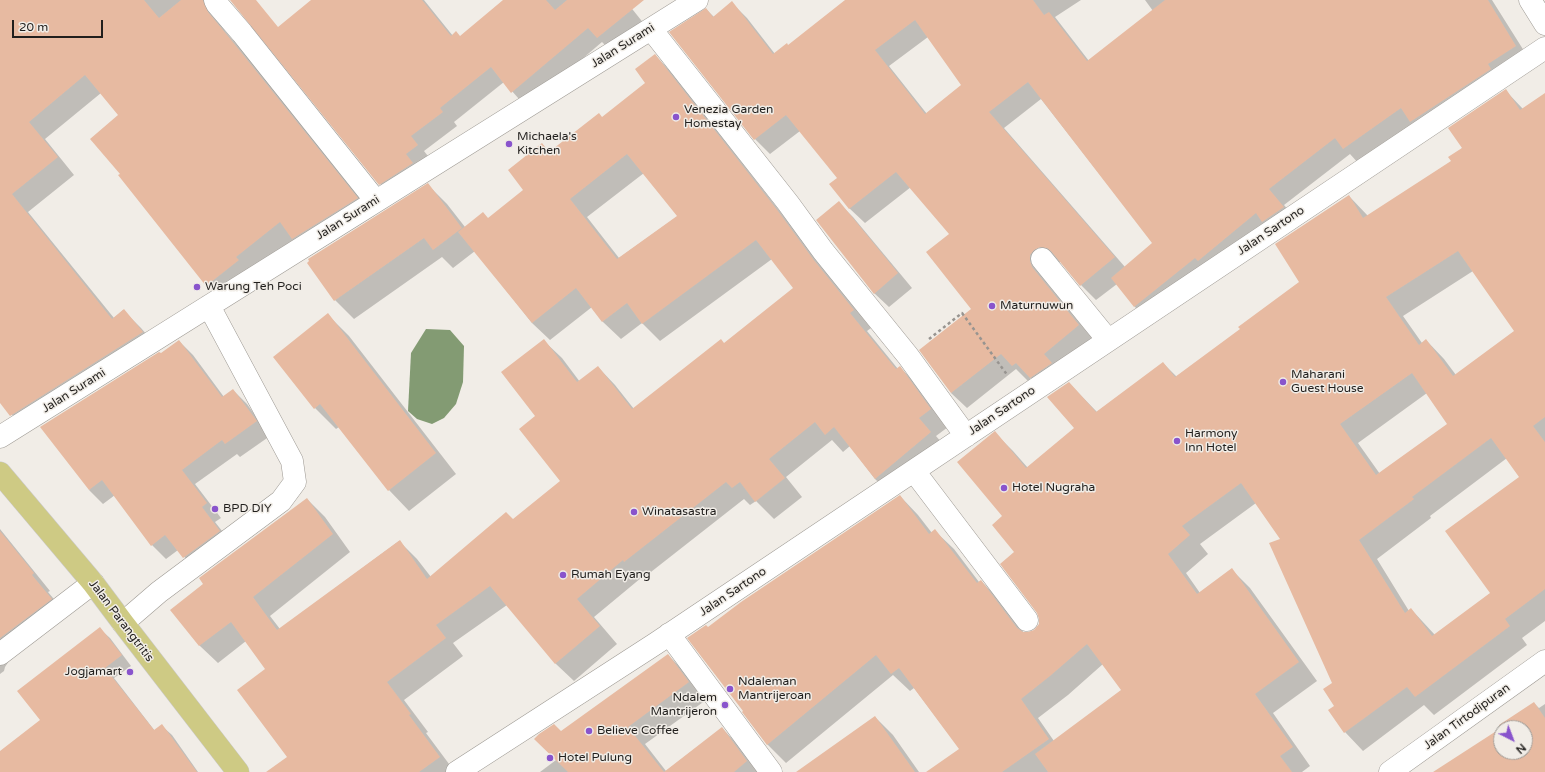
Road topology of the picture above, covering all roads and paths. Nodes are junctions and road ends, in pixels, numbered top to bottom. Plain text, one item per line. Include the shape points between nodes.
1 (215, 0) edge
2 (697, 0) edge
3 (1530, 0) edge
4 (1545, 24) edge
5 (651, 29) junction
6 (1545, 48) edge
7 (376, 201) junction
8 (1042, 259) dead end
9 (209, 306) junction
10 (1108, 340) junction
11 (926, 342) dead end
12 (1023, 397) junction
13 (966, 436) junction
14 (0, 437) edge
15 (914, 471) junction
16 (0, 473) edge
17 (93, 583) junction
18 (1026, 620) dead end
19 (122, 623) junction
20 (669, 634) junction
21 (0, 654) edge
22 (1545, 661) edge
23 (238, 772) edge
24 (457, 772) edge
25 (771, 772) edge
26 (1390, 772) edge

1 - 7 street
2 - 5 street, Jalan Surami
3 - 4 street
5 - 7 street, Jalan Surami
5 - 13 street via 908,356
6 - 10 street, Jalan Sartono
7 - 9 street, Jalan Surami
8 - 10 street
9 - 14 street, Jalan Surami
9 - 19 street via 292,461 295,482 281,501 159,592
10 - 12 street, Jalan Sartono
11 - 12 path via 962,313
12 - 13 street, Jalan Sartono
13 - 15 street, Jalan Sartono
15 - 18 street
15 - 20 street, Jalan Sartono
16 - 17 main road, Jalan Parangtritis
17 - 19 main road, Jalan Parangtritis
17 - 21 street
19 - 23 main road, Jalan Parangtritis
20 - 24 street, Jalan Sartono
20 - 25 street
22 - 26 street, Jalan Tirtodipuran

